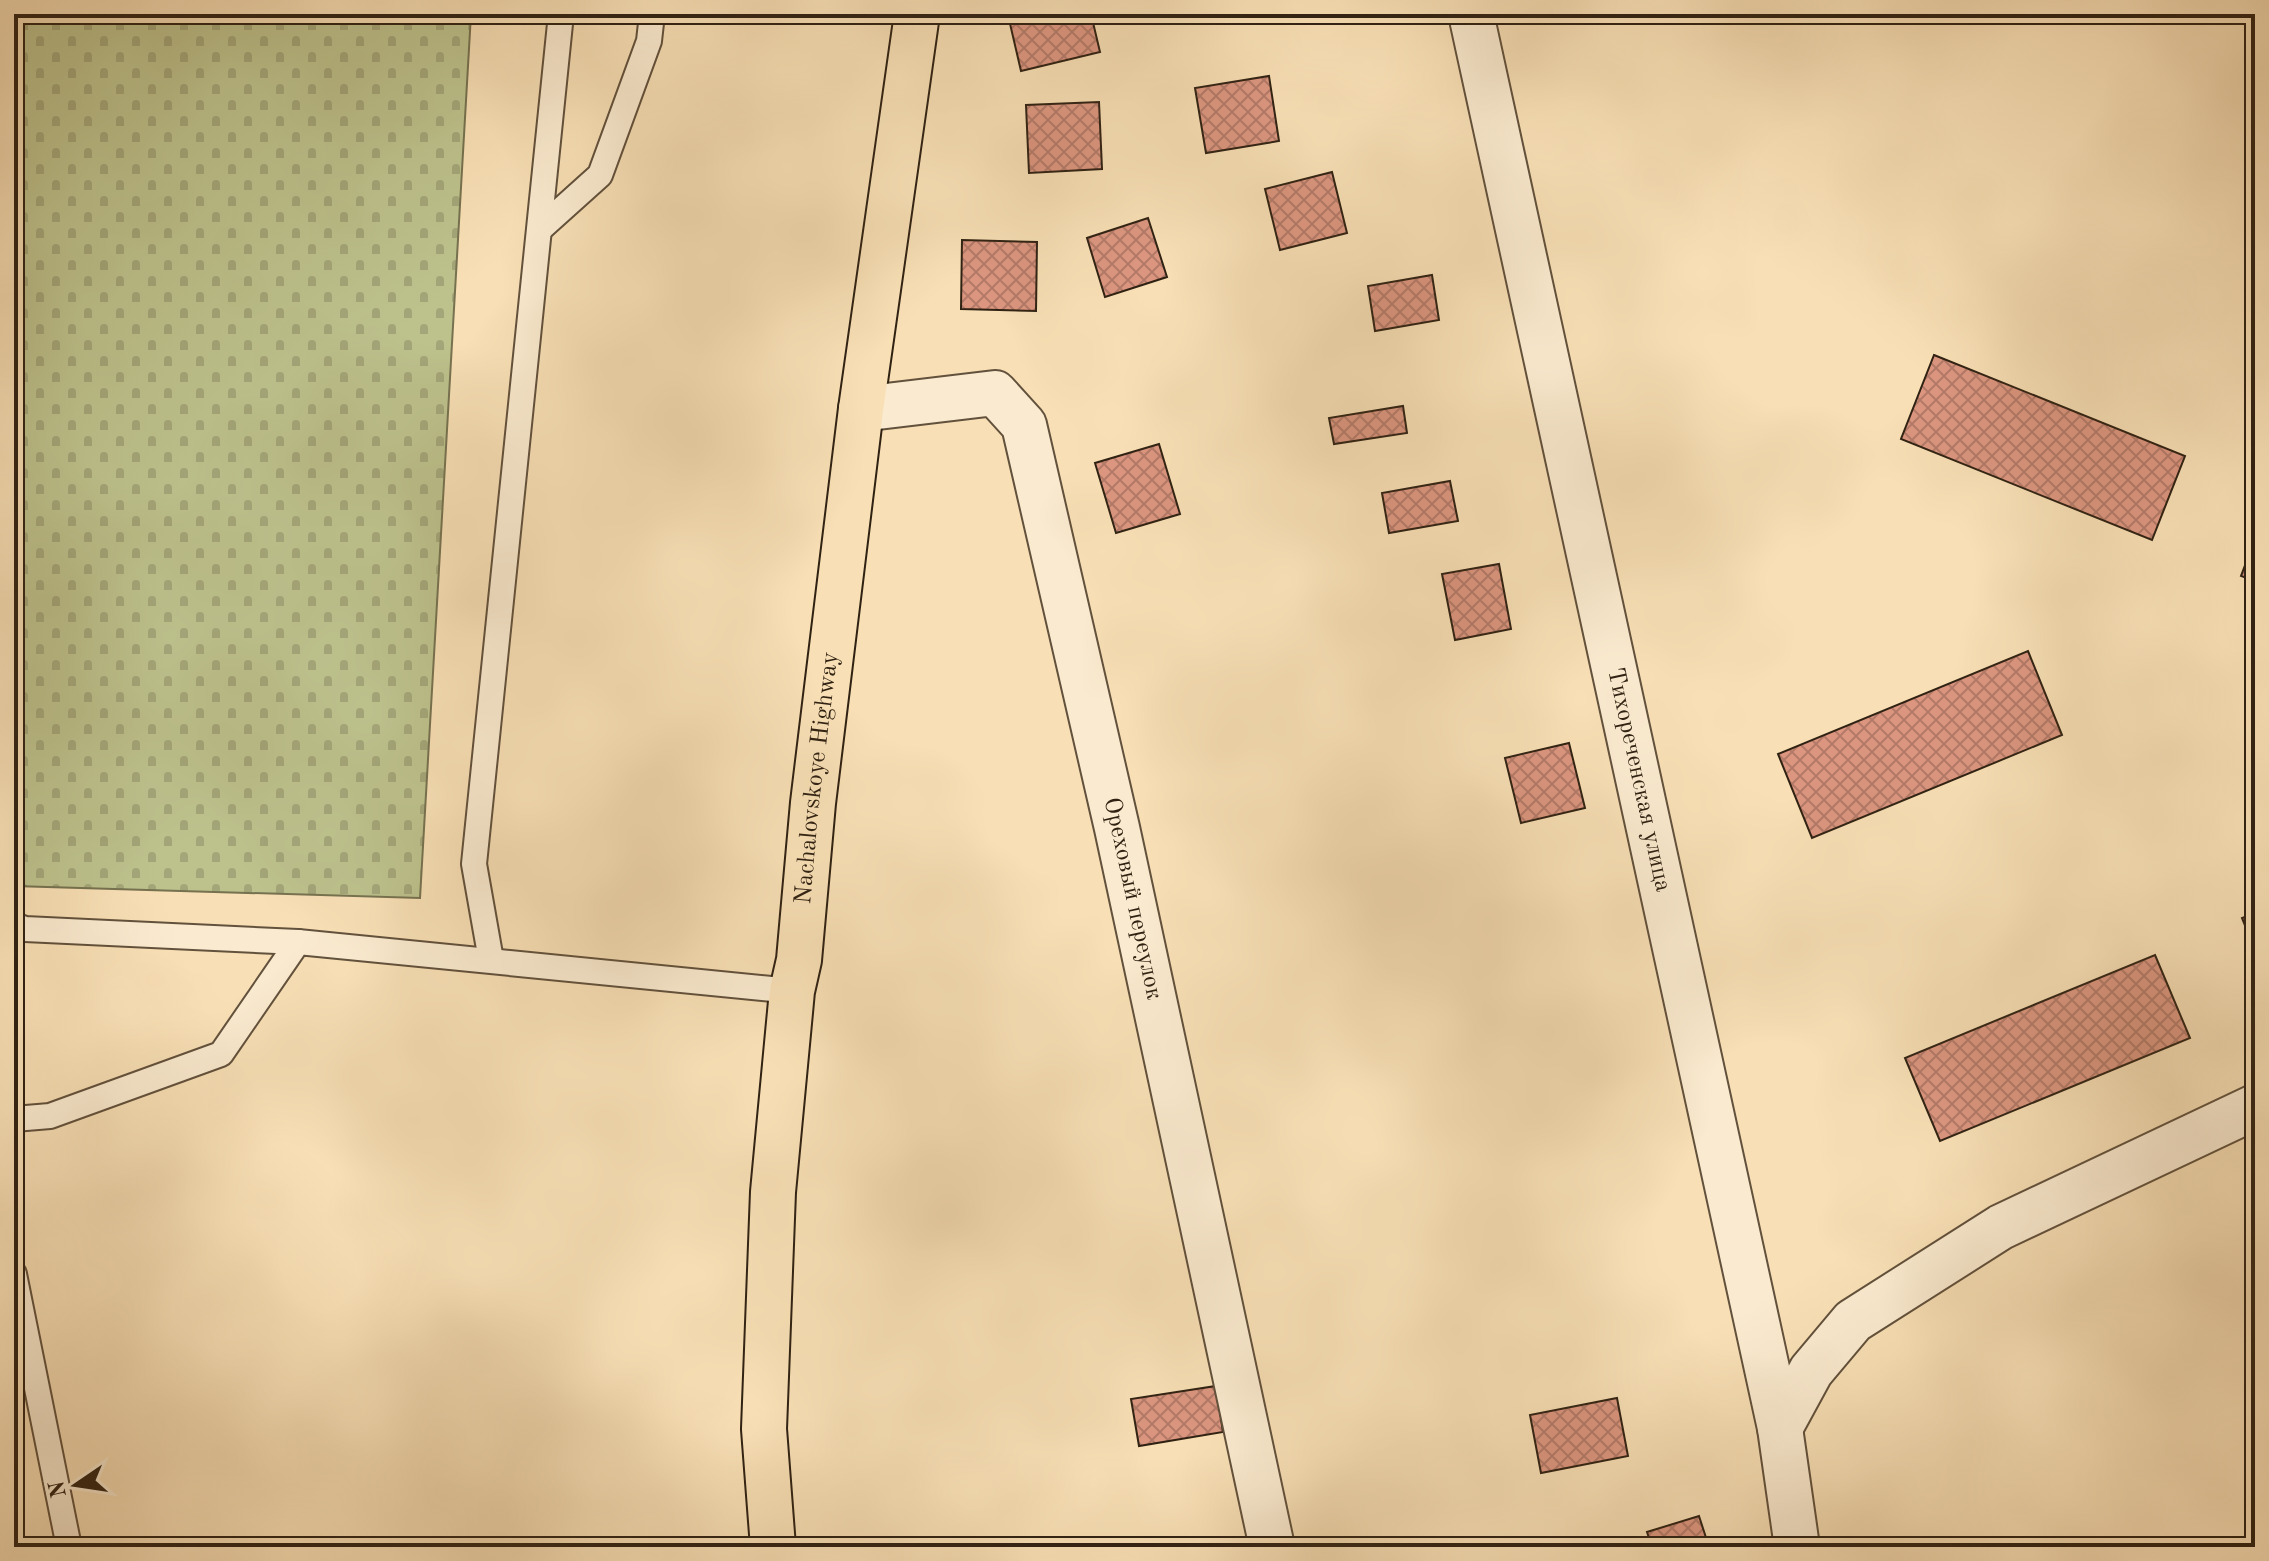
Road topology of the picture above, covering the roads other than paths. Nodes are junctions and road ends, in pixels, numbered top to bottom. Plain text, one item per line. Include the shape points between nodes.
1 (561, 14) edge
2 (652, 14) edge
3 (917, 14) edge
4 (1471, 14) edge
5 (541, 228) junction
6 (861, 409) junction
7 (14, 925) edge
8 (298, 942) junction
9 (491, 960) junction
10 (792, 991) junction
11 (2255, 1107) edge
12 (14, 1119) edge
13 (14, 1274) edge
14 (1780, 1428) junction
15 (69, 1547) edge
16 (773, 1547) edge
17 (1272, 1547) edge
18 (1797, 1547) edge

1 - 5 lane
2 - 5 lane via 649,41 600,175
3 - 6 main road, Nachalovskoye Highway
4 - 14 street, Тихореченская улица
5 - 9 lane via 474,864
6 - 10 main road, Nachalovskoye Highway
6 - 17 street, Ореховый переулок via 995,393 1024,425
7 - 8 lane
8 - 9 lane
8 - 12 lane via 221,1054 50,1116
9 - 10 lane
10 - 16 main road, Nachalovskoye Highway via 773,1192 765,1397
11 - 14 street via 2001,1227 1853,1321 1811,1371
13 - 15 lane
14 - 18 street, Тихореченская улица

